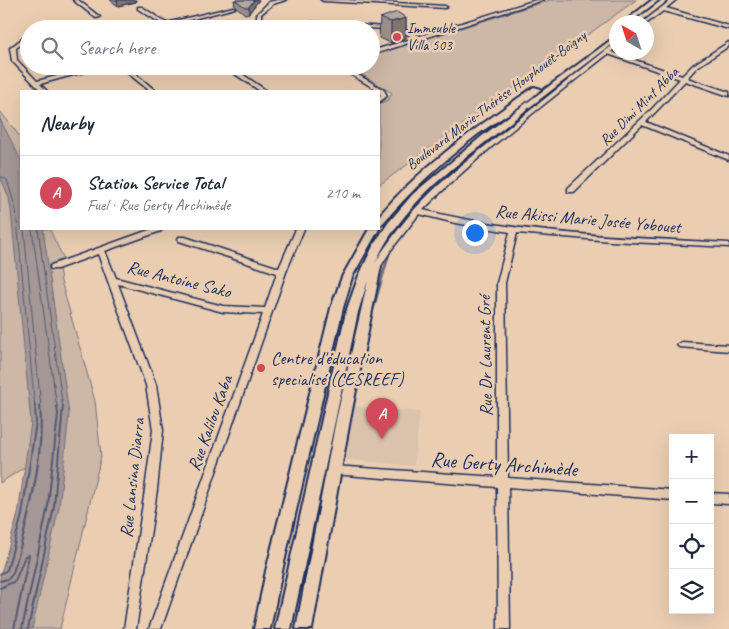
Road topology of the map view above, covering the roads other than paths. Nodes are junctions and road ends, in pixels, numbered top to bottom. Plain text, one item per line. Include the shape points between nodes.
1 (75, 0) edge
2 (284, 0) edge
3 (322, 0) edge
4 (521, 0) edge
5 (541, 0) edge
6 (656, 0) edge
7 (666, 0) edge
8 (674, 0) edge
9 (530, 4) junction
10 (445, 7) dead end
11 (140, 8) dead end
12 (233, 8) dead end
13 (664, 9) junction
14 (636, 15) edge
15 (646, 15) edge
16 (654, 16) edge
17 (98, 17) dead end
18 (158, 20) edge
19 (185, 20) edge
20 (262, 20) edge
21 (380, 28) edge
22 (729, 28) edge
23 (609, 35) edge
24 (420, 38) junction
25 (20, 42) edge
26 (609, 43) edge
27 (729, 44) edge
28 (380, 50) edge
29 (607, 52) joint
30 (20, 66) edge
31 (28, 75) edge
32 (68, 75) edge
33 (133, 75) edge
34 (240, 75) edge
35 (354, 75) edge
36 (684, 79) junction
37 (36, 83) junction
38 (43, 90) edge
39 (152, 90) edge
40 (262, 90) edge
41 (729, 94) edge
42 (380, 99) edge
43 (641, 122) junction
44 (729, 158) edge
45 (571, 190) dead end
46 (417, 211) junction
47 (380, 221) edge
48 (155, 230) edge
49 (296, 230) edge
50 (364, 230) edge
51 (373, 230) edge
52 (514, 231) junction
53 (182, 238) dead end
54 (729, 245) edge
55 (101, 250) junction
56 (376, 266) junction
57 (54, 267) dead end
58 (282, 272) junction
59 (347, 277) junction
60 (113, 280) junction
61 (358, 292) junction
62 (267, 311) junction
63 (682, 345) dead end
64 (729, 348) edge
65 (333, 470) junction
66 (504, 483) junction
67 (669, 495) edge
68 (714, 499) edge
69 (729, 501) edge
70 (130, 629) edge
71 (154, 629) edge
72 (262, 629) edge
73 (283, 629) edge
74 (304, 629) edge
75 (504, 629) edge

1 - 17 street
2 - 20 street via 271,3 259,14
3 - 10 street
4 - 9 street
5 - 9 street
6 - 14 main road
7 - 15 main road
8 - 13 street
9 - 24 street
11 - 18 street
12 - 19 street
13 - 16 street
13 - 22 street
21 - 24 street via 400,29
23 - 47 main road, Boulevard Marie-Thérèse Houphouët-Boigny via 451,152 410,187
24 - 28 street
25 - 30 street via 12,54
26 - 61 main road, Boulevard Marie-Thérèse Houphouët-Boigny via 490,133 412,200 377,248
27 - 36 street, Rue Dimi Mint Abba via 696,66
29 - 36 street
29 - 46 street via 471,160
31 - 37 street
32 - 37 street
33 - 39 street
34 - 40 street
35 - 42 street via 382,91 384,96
36 - 41 street
36 - 43 street, Rue Dimi Mint Abba
37 - 38 street
43 - 44 street
43 - 45 street, Rue Dimi Mint Abba
46 - 52 street, Rue Akissi Marie Josée Yobouet
46 - 56 street via 399,230
48 - 55 street
49 - 58 street, Rue Kalilou Kaba
50 - 59 main road via 348,263
51 - 59 main road
52 - 54 street, Rue Akissi Marie Josée Yobouet
52 - 66 street, Rue Dr Laurent Gré via 501,283
53 - 58 street
55 - 57 street
55 - 60 street, Rue Lansina Diarra
56 - 61 street
56 - 65 main road
58 - 62 street, Rue Kalilou Kaba
59 - 72 main road via 324,360
60 - 62 street, Rue Antoine Sako via 223,309
60 - 70 street, Rue Lansina Diarra via 151,385 158,430
61 - 73 main road, Boulevard Marie-Thérèse Houphouët-Boigny via 344,343
62 - 71 street, Rue Kalilou Kaba
63 - 64 street
65 - 66 street, Rue Gerty Archimède
65 - 74 main road
66 - 67 street, Rue Gerty Archimède
66 - 75 street, Rue Dr Laurent Gré
68 - 69 street

